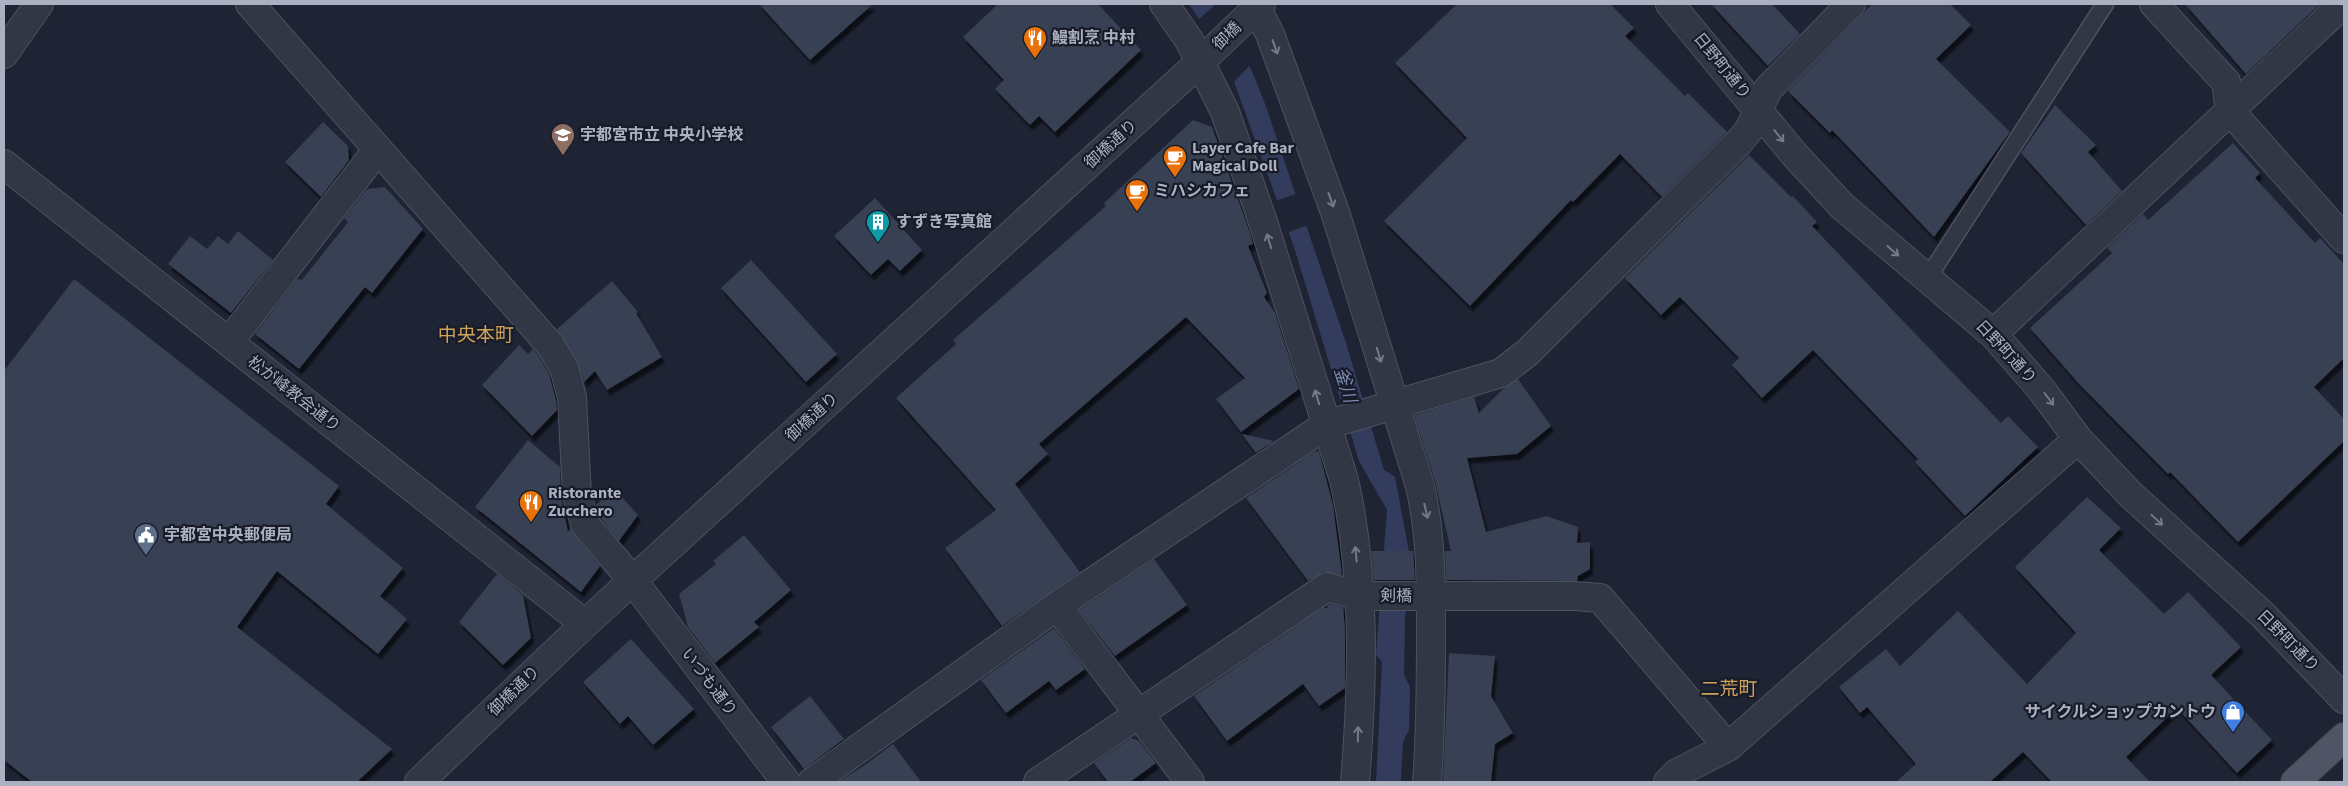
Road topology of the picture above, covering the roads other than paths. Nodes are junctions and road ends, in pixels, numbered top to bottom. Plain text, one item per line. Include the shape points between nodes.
1 (39, 4) edge
2 (250, 4) edge
3 (1164, 4) edge
4 (1670, 4) edge
5 (1851, 4) edge
6 (2105, 4) edge
7 (2154, 4) edge
8 (2342, 4) edge
9 (1252, 12) edge
10 (4, 54) edge
11 (1204, 58) junction
12 (1757, 109) junction
13 (2230, 111) junction
14 (378, 149) junction
15 (4, 164) edge
16 (2344, 239) edge
17 (1927, 278) junction
18 (1993, 334) junction
19 (229, 342) junction
20 (1394, 405) junction
21 (1326, 426) junction
22 (2078, 439) junction
23 (632, 581) junction
24 (1370, 596) junction
25 (1421, 596) junction
26 (1057, 606) junction
27 (585, 624) junction
28 (2344, 699) edge
29 (1138, 713) junction
30 (2344, 738) edge
31 (1728, 747) junction
32 (418, 782) edge
33 (786, 782) edge
34 (812, 782) edge
35 (1038, 782) edge
36 (1190, 782) edge
37 (1355, 782) edge
38 (1427, 782) edge
39 (1668, 782) edge
40 (2295, 782) edge

1 - 10 street
2 - 14 street, いづも通り
3 - 11 street
4 - 12 street, 日野町通り
5 - 12 street via 1768,89
6 - 17 lane
7 - 13 street via 2226,82
8 - 13 street
9 - 11 street, 御橋
9 -> 20 street via 1270,34 1335,212
21 -> 11 street via 1264,225
11 - 23 street, 御橋通り
12 -> 17 street, 日野町通り via 1842,206
12 - 20 street via 1749,130 1739,142 1527,353 1501,373
13 - 16 street
13 - 18 street
14 - 19 street
14 - 23 street, いづも通り via 551,346 564,368 572,397 577,496 584,524
15 - 19 street, 松が峰教会通り
17 - 18 street, 日野町通り
18 -> 22 street, 日野町通り via 2041,388
19 - 27 street, 松が峰教会通り
20 - 21 street
20 -> 25 street via 1428,519 1431,550
24 -> 21 street via 1351,511
21 - 26 street
22 -> 28 street, 日野町通り via 2130,494 2263,615
22 - 31 street
23 - 27 street, 御橋通り
23 - 33 street, いづも通り
24 - 25 street, 剣橋
24 - 29 street, 剣橋 via 1327,588
37 -> 24 street
25 - 31 street, 剣橋 via 1600,598
25 - 38 street via 1432,724
26 - 29 street
26 - 34 street
27 - 32 street, 御橋通り
29 - 35 street, 剣橋
29 - 36 street
30 - 40 main road
31 - 39 street via 1677,773

